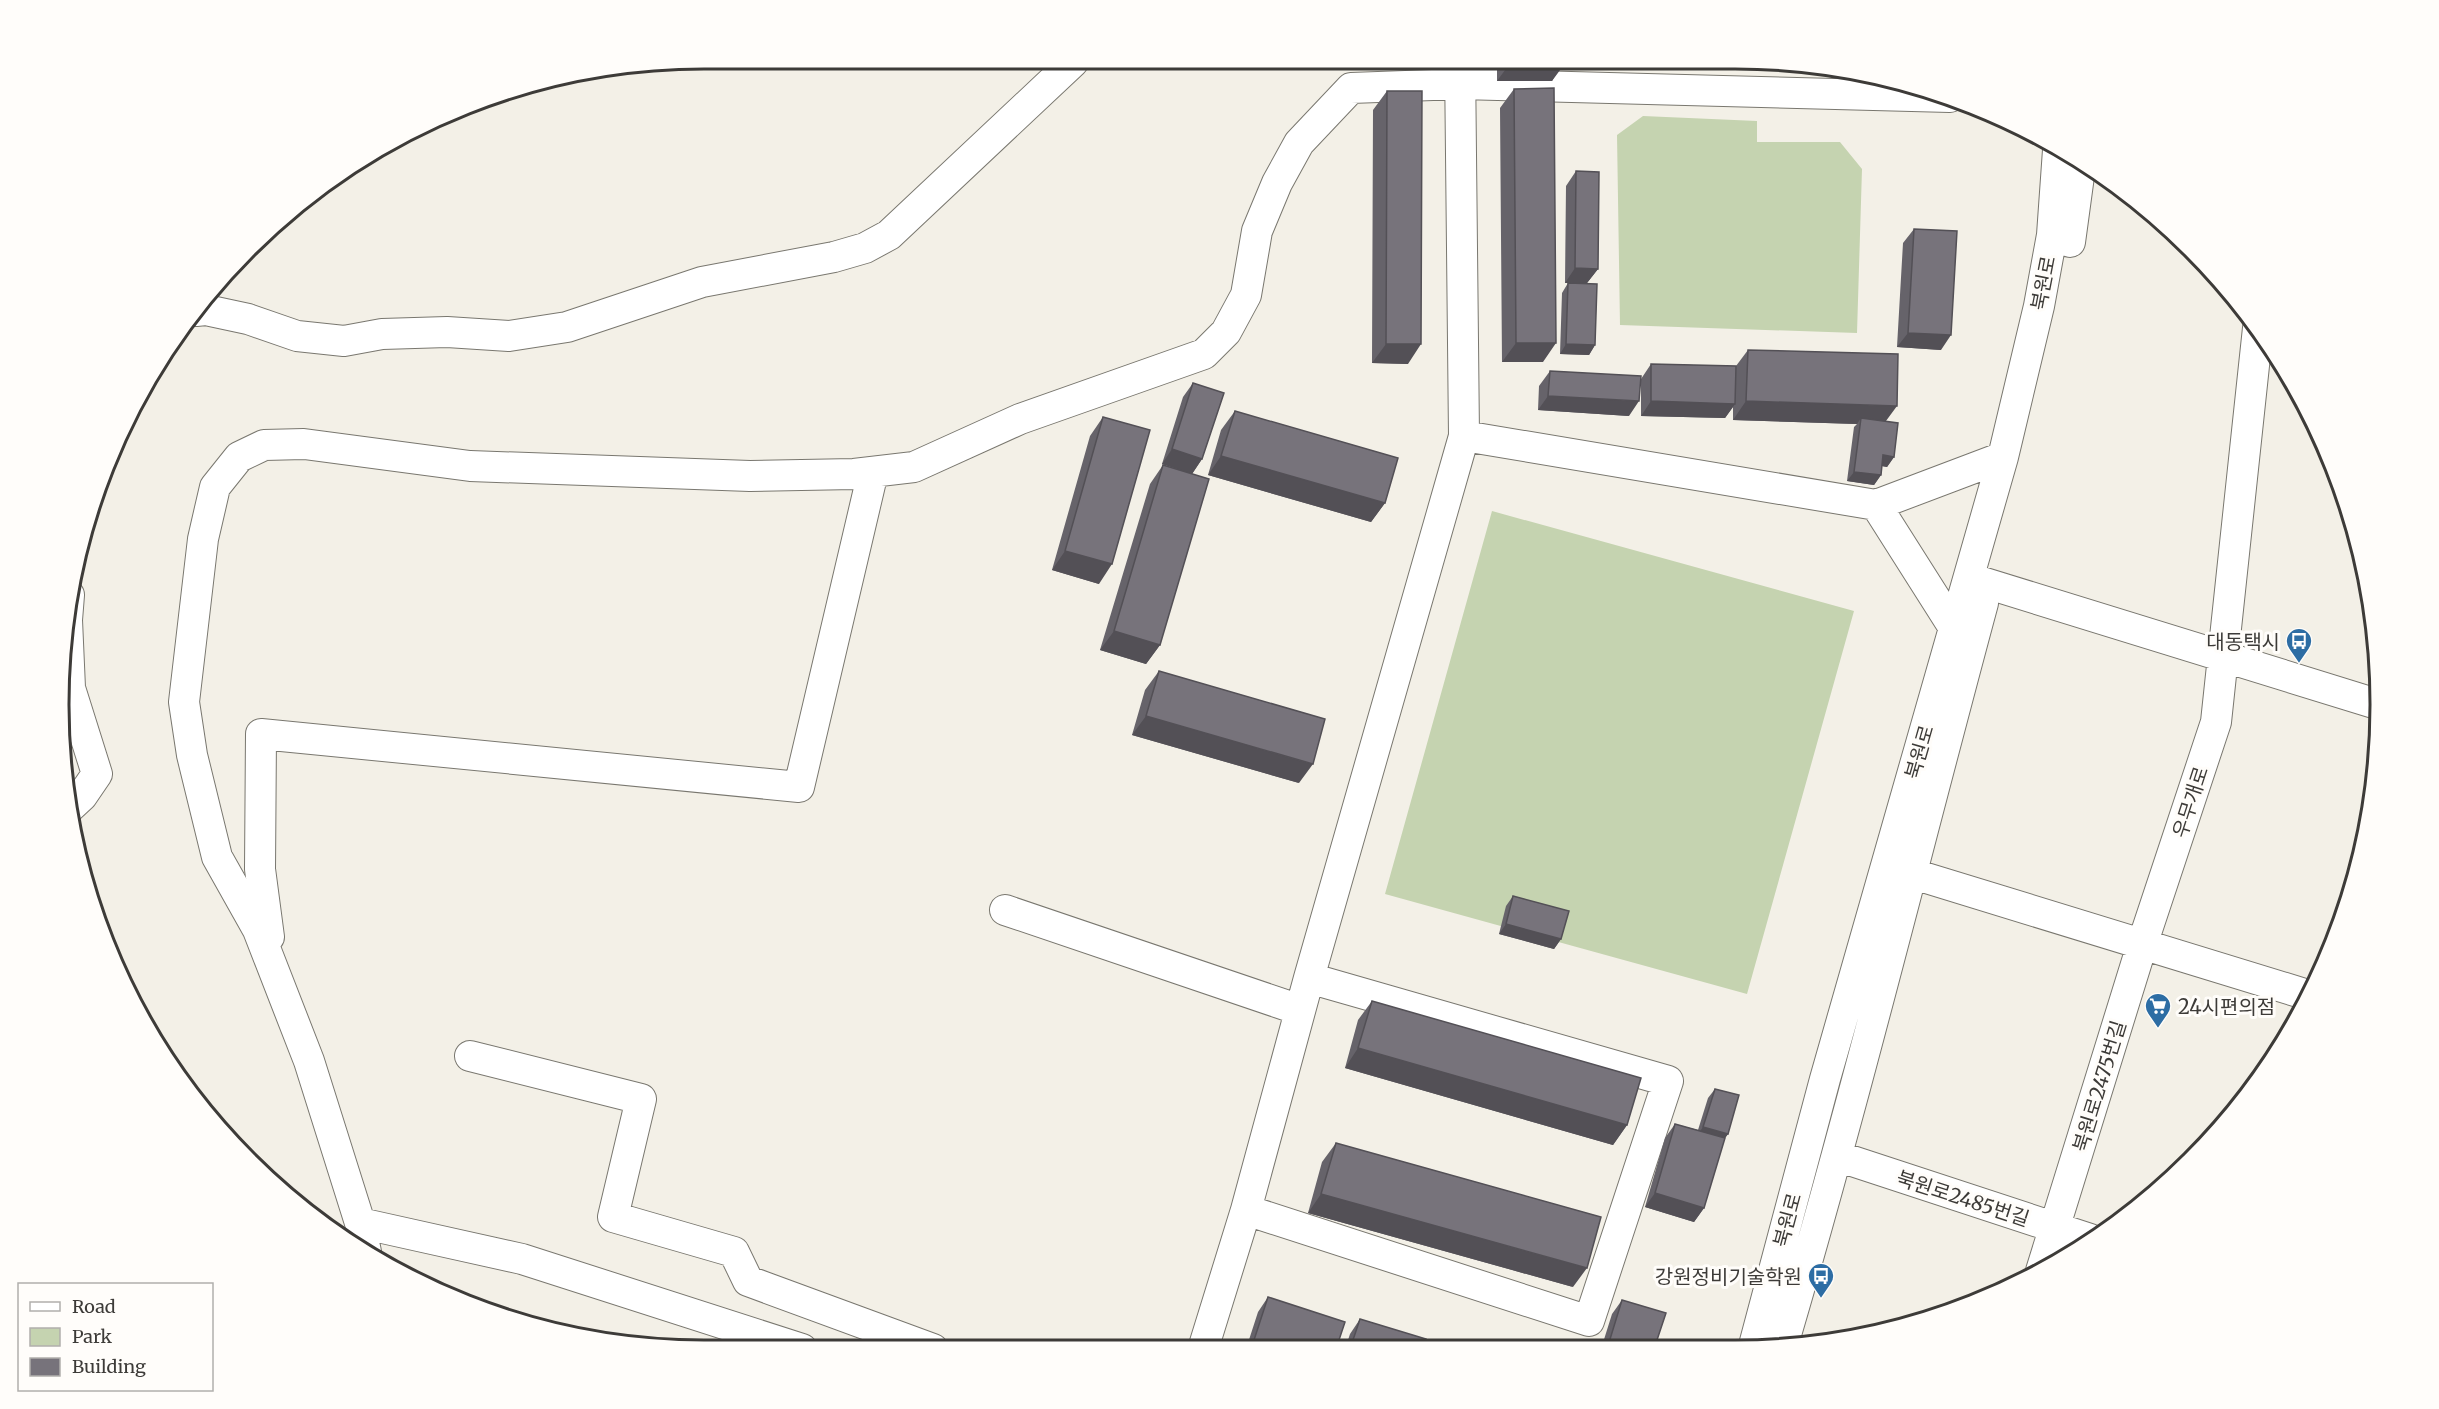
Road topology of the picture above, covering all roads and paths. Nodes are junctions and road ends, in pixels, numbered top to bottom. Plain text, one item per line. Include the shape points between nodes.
1 (1066, 69) edge
2 (1460, 73) edge
3 (1913, 95) edge
4 (2057, 157) edge
5 (2080, 171) edge
6 (206, 310) edge
7 (2257, 342) edge
8 (1464, 436) junction
9 (2003, 457) junction
10 (873, 472) junction
11 (1876, 505) junction
12 (1979, 580) junction
13 (1954, 628) junction
14 (2224, 657) junction
15 (70, 679) edge
16 (2370, 702) edge
17 (76, 801) edge
18 (1910, 873) junction
19 (1005, 910) dead end
20 (2142, 945) junction
21 (273, 969) junction
22 (1309, 978) junction
23 (2300, 993) edge
24 (1300, 1010) junction
25 (470, 1056) dead end
26 (1837, 1156) junction
27 (1246, 1210) junction
28 (360, 1223) junction
29 (2055, 1228) junction
30 (2082, 1237) edge
31 (364, 1241) edge
32 (2045, 1259) edge
33 (1785, 1338) edge
34 (1756, 1339) edge
35 (774, 1340) edge
36 (909, 1340) edge
37 (1206, 1340) edge

1 - 6 street via 889,235 844,254 702,282 567,327 509,336 447,332 382,334 344,341 297,336
2 - 3 street
2 - 8 street
2 - 10 street via 1351,88 1299,143 1257,231 1246,295 1226,332 1204,354 1020,419 914,467
4 - 9 street, 북원로 via 2052,235
5 - 12 street, 북원로 via 2062,287 2021,457
7 - 14 street
8 - 11 street
8 - 22 street
9 - 11 street
9 - 12 street, 북원로
10 - 21 street via 799,787 261,734 260,869
10 - 21 street via 750,476 470,466 304,444 264,445 239,457 216,486 206,529 184,702 192,755 217,857 258,930
11 - 13 street
12 - 13 street, 북원로
12 - 14 street
12 - 18 street, 북원로
13 - 34 street, 북원로 via 1825,1079
14 - 16 street
14 - 20 street, 우무개로 via 2216,722
15 - 17 street via 96,774
18 - 20 street
18 - 26 street, 북원로
19 - 24 street
20 - 23 street
20 - 29 street, 북원로2475번길
21 - 28 street via 309,1061
22 - 24 street
22 - 27 street via 1668,1081 1588,1321
24 - 27 street
25 - 36 street via 641,1099 613,1217 734,1252 748,1281
26 - 29 street, 북원로2485번길
26 - 33 street, 북원로
27 - 37 street
28 - 31 street
28 - 35 street via 522,1259
29 - 30 street, 북원로2485번길
29 - 32 street, 북원로2475번길

